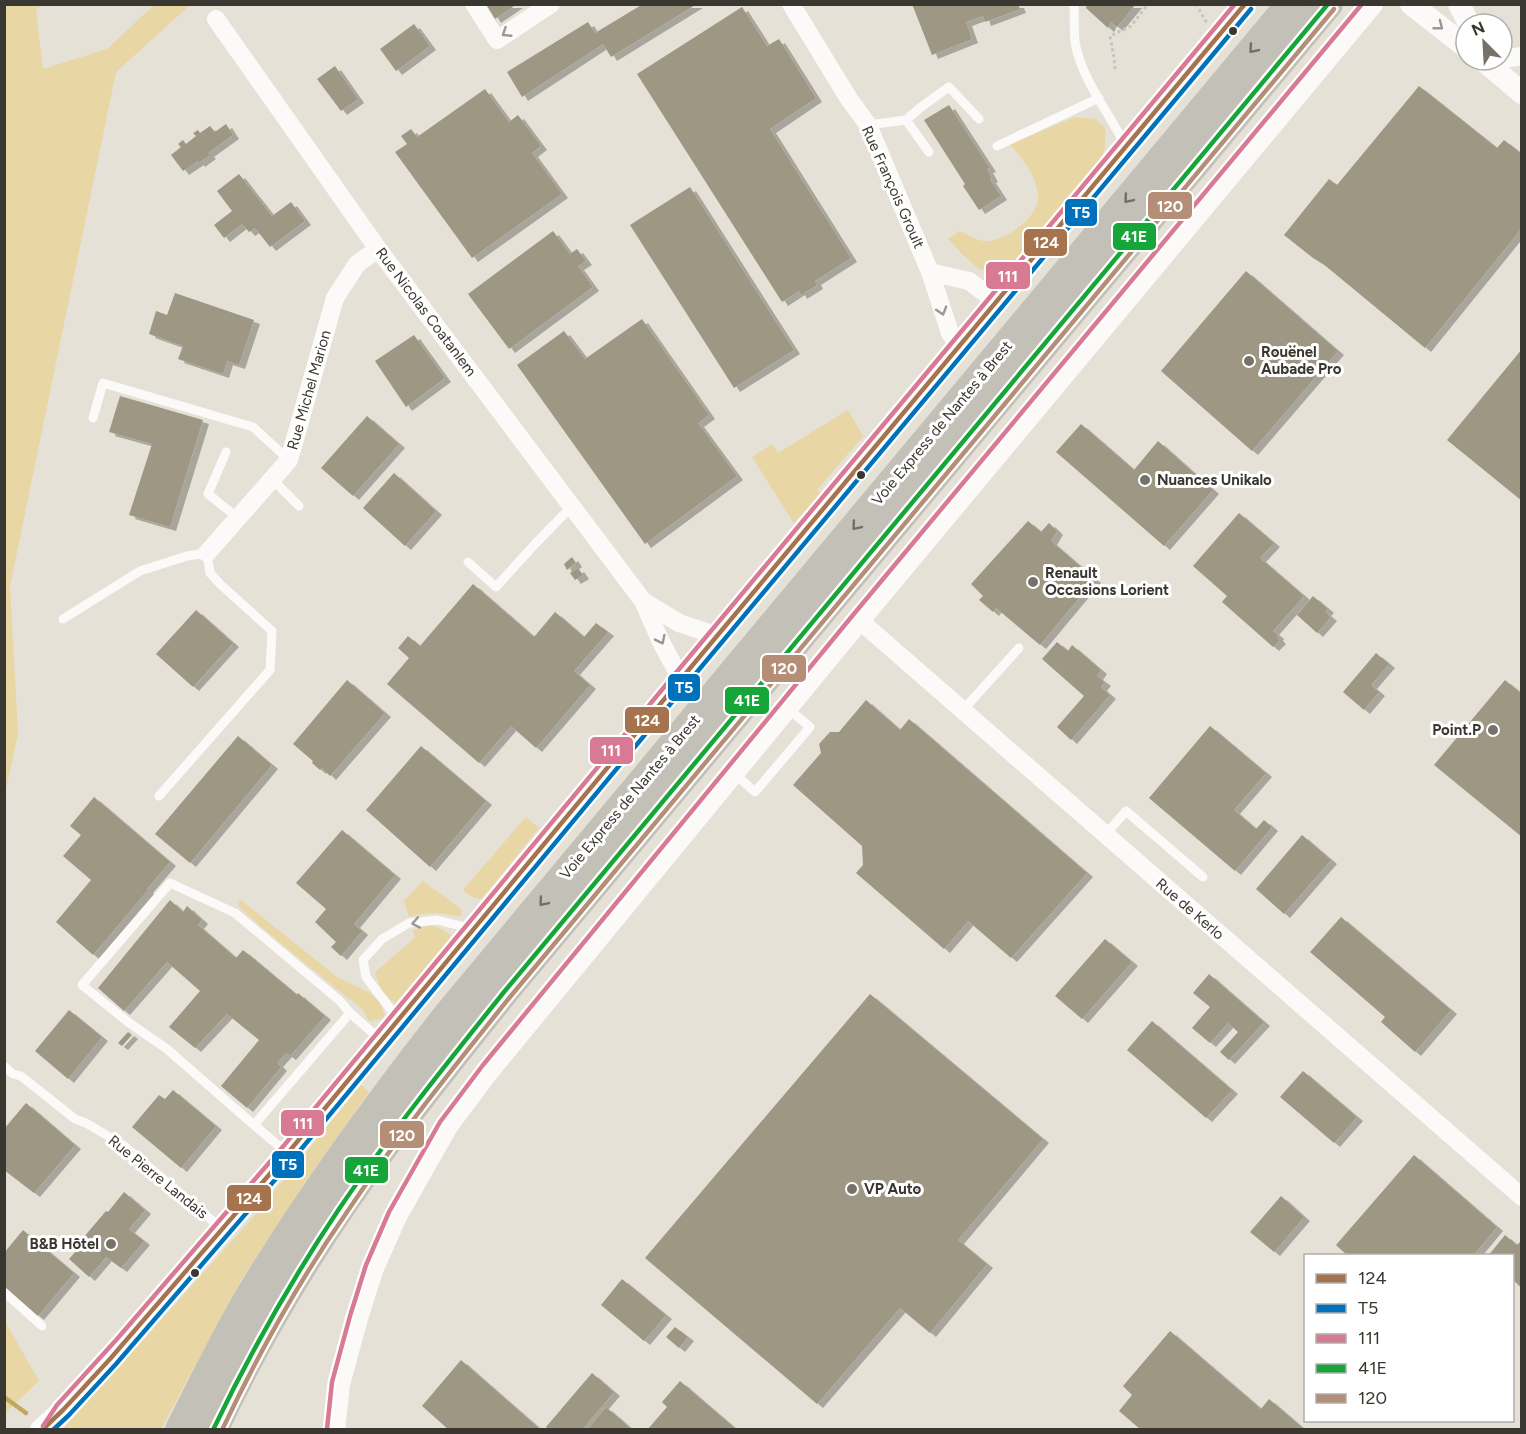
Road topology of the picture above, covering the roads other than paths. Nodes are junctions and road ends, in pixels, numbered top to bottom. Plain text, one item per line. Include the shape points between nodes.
1 (474, 4) edge
2 (551, 4) edge
3 (791, 4) edge
4 (1074, 4) edge
5 (1245, 4) edge
6 (1291, 4) edge
7 (1328, 4) edge
8 (1372, 4) edge
9 (1411, 4) edge
10 (216, 20) dead end
11 (1454, 38) edge
12 (1499, 72) edge
13 (1521, 93) edge
14 (1099, 98) junction
15 (979, 119) dead end
16 (906, 120) junction
17 (868, 125) junction
18 (997, 146) dead end
19 (1126, 147) junction
20 (929, 152) dead end
21 (378, 249) junction
22 (930, 272) junction
23 (998, 302) junction
24 (960, 347) junction
25 (93, 418) dead end
26 (226, 452) dead end
27 (290, 460) junction
28 (272, 479) junction
29 (299, 506) dead end
30 (572, 506) junction
31 (238, 518) junction
32 (207, 553) junction
33 (468, 562) dead end
34 (643, 600) junction
35 (63, 619) dead end
36 (859, 620) junction
37 (718, 636) junction
38 (1019, 648) dead end
39 (681, 679) junction
40 (963, 710) junction
41 (159, 796) dead end
42 (1105, 835) junction
43 (1203, 877) dead end
44 (473, 929) junction
45 (350, 1012) junction
46 (398, 1019) junction
47 (381, 1040) junction
48 (4, 1066) edge
49 (254, 1125) junction
50 (287, 1154) junction
51 (1521, 1197) edge
52 (222, 1229) junction
53 (4, 1292) edge
54 (42, 1326) dead end
55 (63, 1410) junction
56 (41, 1430) edge
57 (49, 1430) edge
58 (180, 1430) edge
59 (213, 1430) edge
60 (334, 1430) edge

2 -> 1 street via 497,40
3 - 17 street, Rue François Groult
4 - 14 lane via 1075,46
5 - 19 street, Rue Pierre Landais
6 -> 58 highway, Voie Express de Nantes à Brest via 409,1065 300,1217 252,1294
7 - 59 highway, Voie Express de Nantes à Brest via 441,1070 317,1244 245,1365
8 - 36 street
9 -> 11 street
10 - 21 street, Rue Nicolas Coatanlem
12 - 13 street
14 - 18 lane
14 - 19 lane
15 - 16 lane via 949,87
16 - 17 lane
16 - 20 lane
17 - 22 street, Rue François Groult
19 - 23 street, Rue Pierre Landais
21 - 27 street, Rue Michel Marion via 357,264 336,298
21 - 30 street, Rue Nicolas Coatanlem
22 - 23 street via 969,281
22 -> 24 street, Rue François Groult via 950,333
23 - 24 street, Rue Pierre Landais
24 - 37 street, Rue Pierre Landais
25 - 27 lane via 104,384 253,427
26 - 31 lane via 208,494
27 - 28 street, Rue Michel Marion
28 - 29 lane
28 - 31 street, Rue Michel Marion
30 - 33 lane via 496,587
30 - 34 street, Rue Nicolas Coatanlem
31 - 32 street, Rue Michel Marion
32 - 35 lane via 140,571
32 - 41 lane via 210,573 272,631 270,670
34 - 37 street, Rue Nicolas Coatanlem via 680,623
34 -> 39 street, Rue Nicolas Coatanlem
36 - 40 street, Rue de Kerlo
36 - 60 street via 447,1126 396,1216 374,1269 339,1384
37 - 39 street, Rue Pierre Landais
38 - 40 lane
39 - 44 street, Rue Pierre Landais
40 - 42 street, Rue de Kerlo
42 - 43 lane via 1126,811
42 - 51 street, Rue de Kerlo
44 - 46 street, Rue Pierre Landais
44 -> 46 lane via 437,920 409,923 382,939 363,960 366,977
45 - 47 lane
45 - 49 lane
45 - 49 lane via 235,913 170,883 82,985 166,1049
46 - 47 street, Rue Pierre Landais
47 - 50 street, Rue Pierre Landais
48 - 52 lane, Rue Pierre Landais via 75,1119 123,1145
49 - 50 lane
50 - 52 street, Rue Pierre Landais
52 - 55 street, Rue Pierre Landais
53 - 54 lane
55 - 56 street, Rue Pierre Landais
55 - 57 street, Rue Pierre Landais

